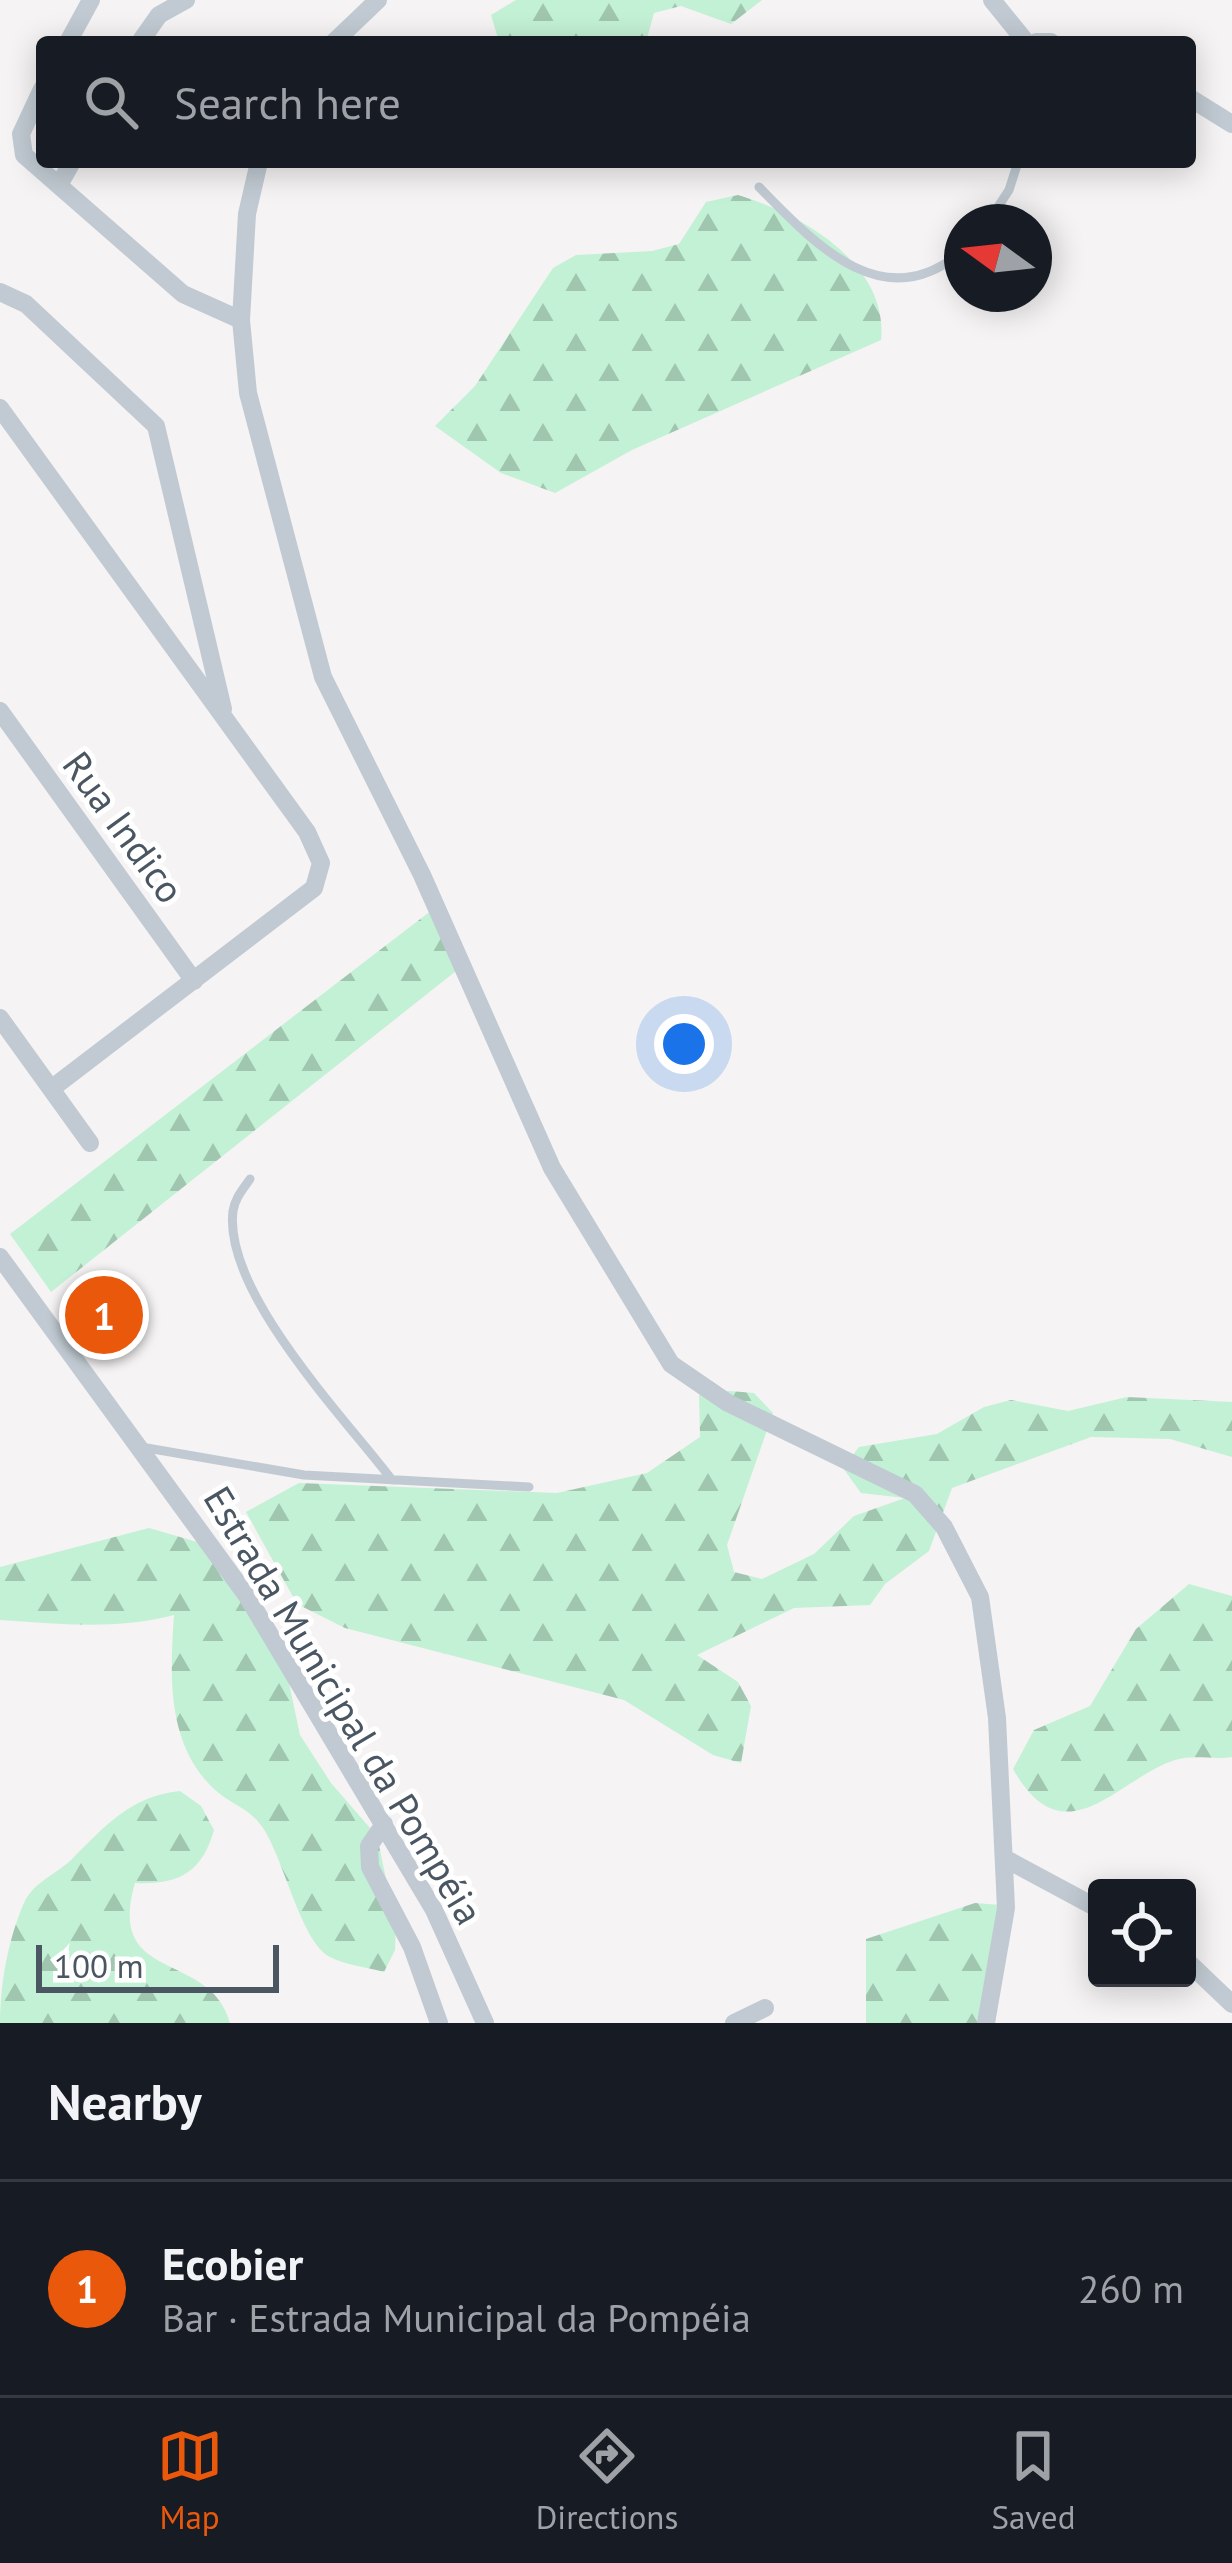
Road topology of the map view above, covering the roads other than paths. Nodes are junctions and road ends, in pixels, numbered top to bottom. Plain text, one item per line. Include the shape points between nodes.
1 (91, 0) edge
2 (186, 0) edge
3 (378, 0) edge
4 (992, 0) edge
5 (71, 36) edge
6 (144, 36) edge
7 (340, 36) edge
8 (1021, 36) edge
9 (36, 100) edge
10 (1196, 102) edge
11 (1232, 124) edge
12 (36, 163) edge
13 (41, 168) edge
14 (69, 168) edge
15 (258, 168) edge
16 (1016, 168) edge
17 (59, 185) junction
18 (759, 187) dead end
19 (1000, 204) edge
20 (944, 261) edge
21 (0, 292) edge
22 (241, 320) junction
23 (0, 408) edge
24 (0, 711) edge
25 (225, 719) junction
26 (194, 981) junction
27 (0, 1018) edge
28 (51, 1089) junction
29 (90, 1143) dead end
30 (250, 1179) dead end
31 (0, 1257) edge
32 (141, 1447) junction
33 (392, 1480) junction
34 (529, 1486) dead end
35 (384, 1824) junction
36 (1004, 1858) junction
37 (1088, 1903) edge
38 (1196, 1970) edge
39 (1232, 2004) edge
40 (766, 2008) dead end
41 (439, 2023) edge
42 (485, 2023) edge
43 (734, 2023) edge
44 (986, 2023) edge

1 - 5 street
2 - 6 street via 159,14
3 - 7 street
4 - 8 street
9 - 12 street via 20,148
10 - 11 street
13 - 17 street
14 - 17 street
15 - 22 street
16 - 19 lane
17 - 22 street via 183,294
18 - 20 lane via 814,244 870,274
21 - 25 street via 26,304 156,426
22 - 36 street via 257,443 323,676 552,1168 671,1364 728,1403 892,1480 944,1527 987,1629
23 - 25 street
24 - 26 street, Rua Indico
25 - 26 street via 308,832 321,863 314,888
26 - 28 street
27 - 28 street
28 - 29 street
30 - 33 lane via 233,1222 255,1295
31 - 32 street, Estrada Municipal da Pompéia
32 - 33 lane via 304,1475
32 - 35 street, Estrada Municipal da Pompéia via 247,1596
33 - 34 lane
35 - 41 street via 369,1846 370,1867
35 - 42 street, Estrada Municipal da Pompéia via 464,1967
36 - 37 street
36 - 44 street via 1006,1908
38 - 39 street
40 - 43 street

